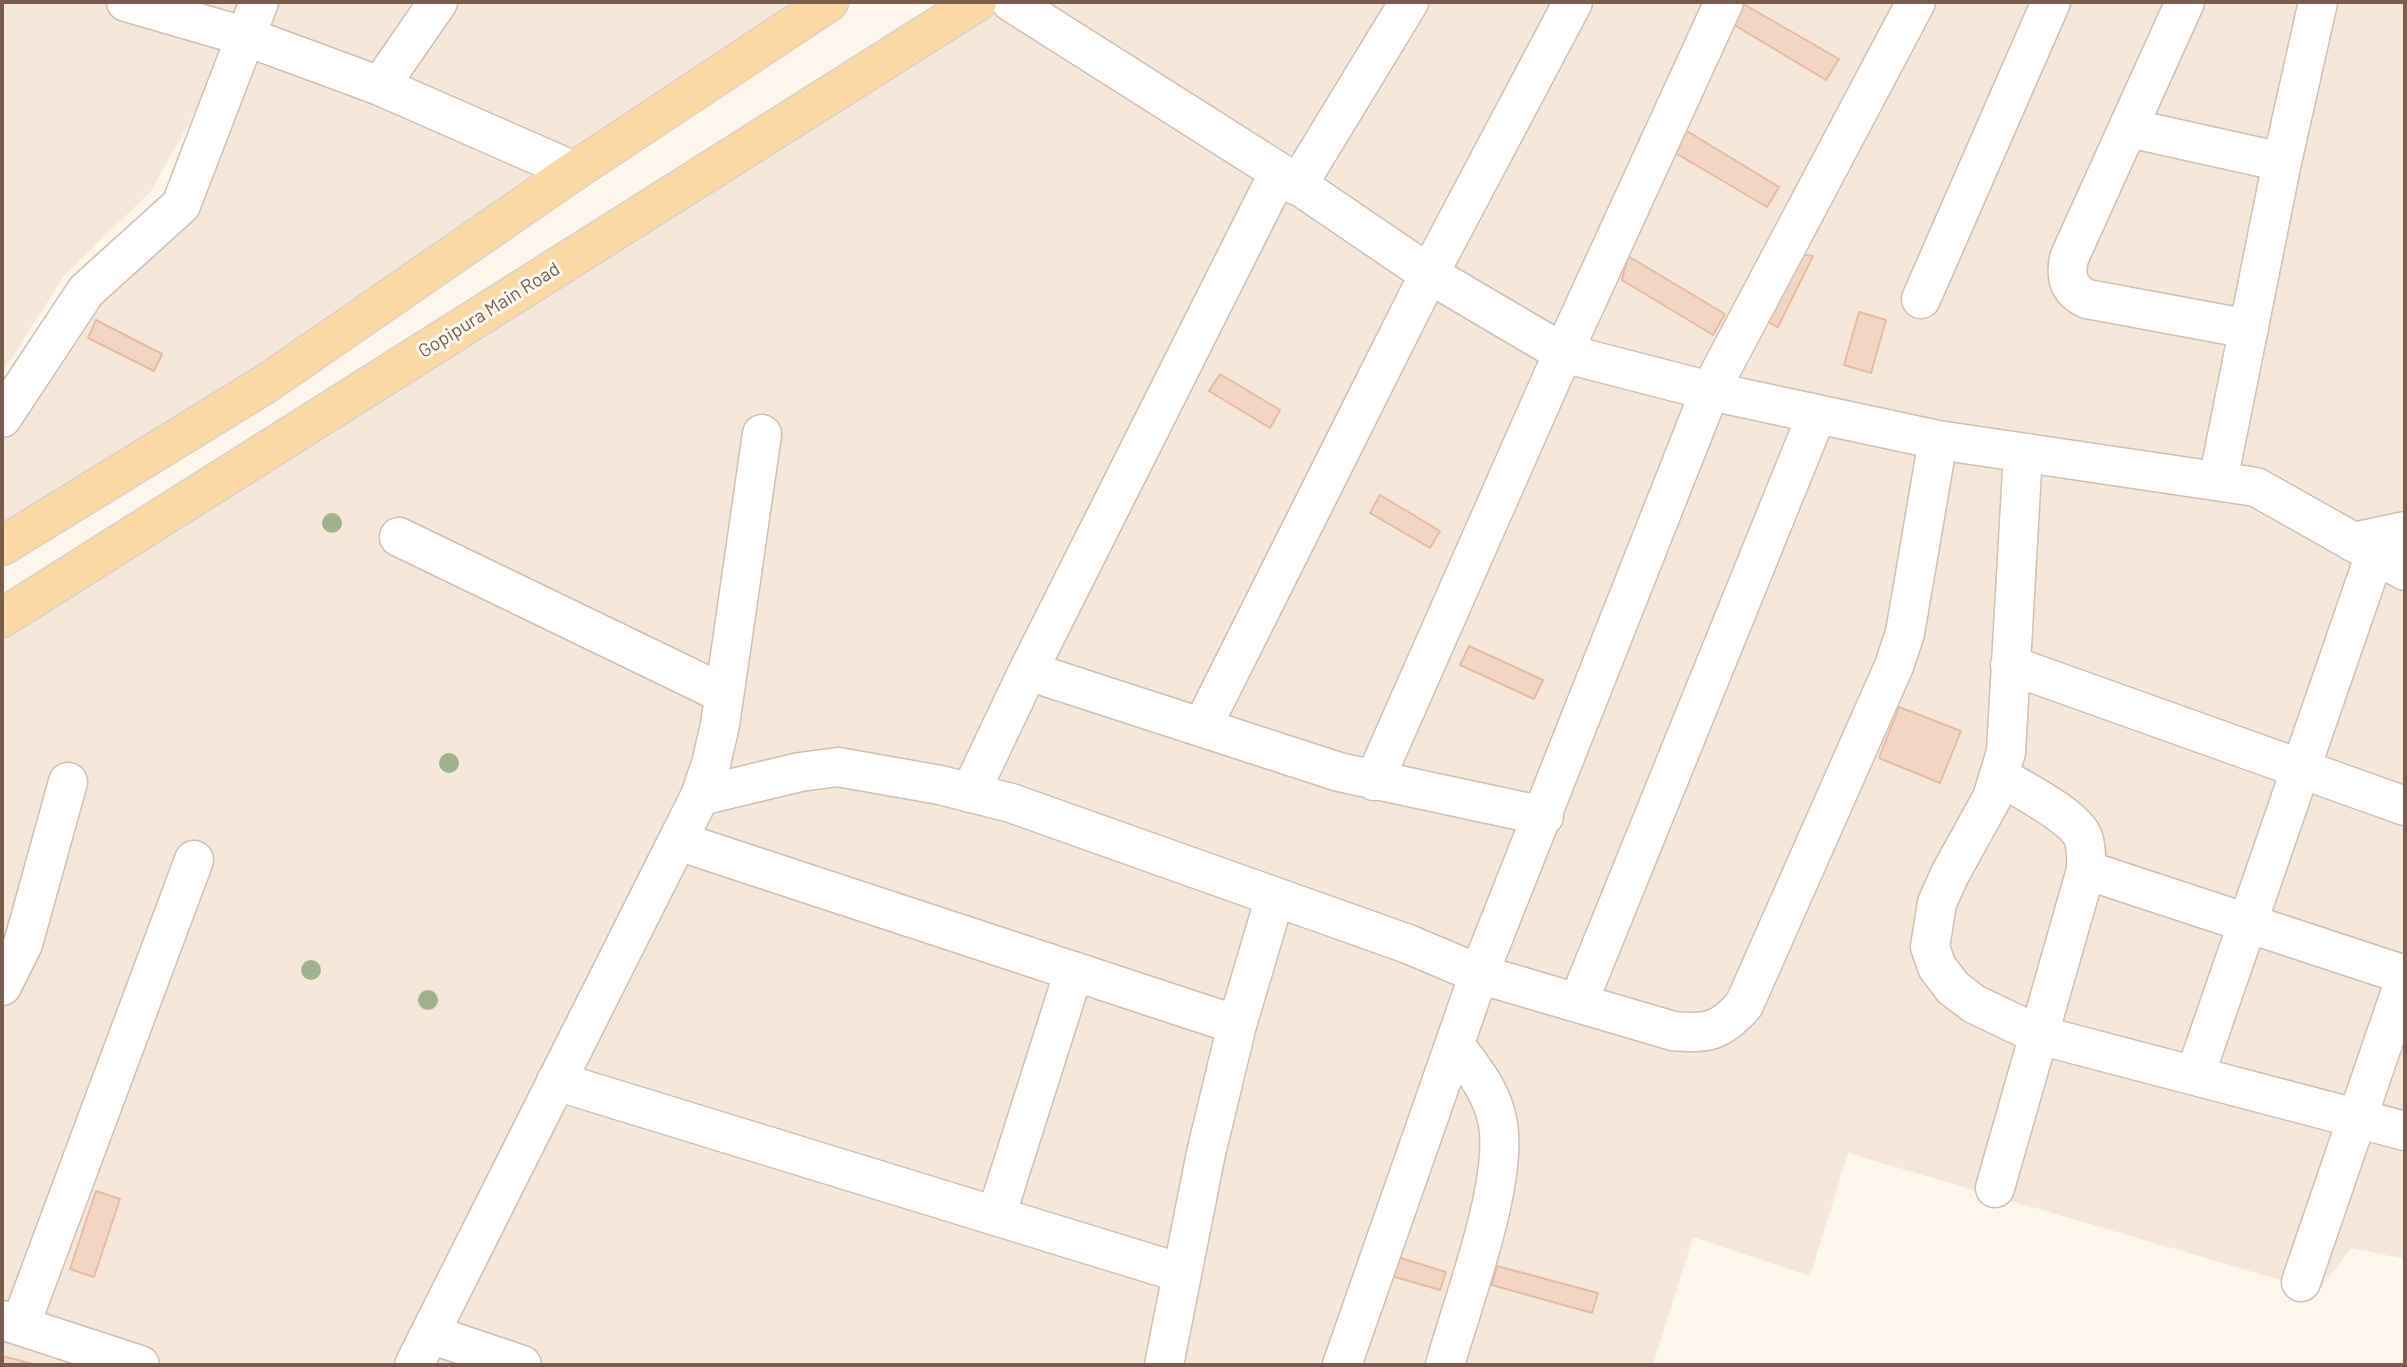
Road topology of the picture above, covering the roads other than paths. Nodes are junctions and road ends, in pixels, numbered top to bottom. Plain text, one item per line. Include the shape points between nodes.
1 (126, 2) edge
2 (259, 2) edge
3 (438, 2) edge
4 (829, 2) edge
5 (977, 2) edge
6 (1011, 2) edge
7 (1409, 2) edge
8 (1573, 2) edge
9 (1724, 2) edge
10 (1916, 2) edge
11 (2051, 2) edge
12 (2185, 2) edge
13 (2318, 2) edge
14 (247, 37) junction
15 (380, 86) junction
16 (2129, 128) junction
17 (2282, 162) junction
18 (573, 171) junction
19 (1288, 179) junction
20 (1429, 274) junction
21 (1921, 299) dead end
22 (2249, 329) junction
23 (1563, 353) junction
24 (1710, 391) junction
25 (1817, 414) junction
26 (2, 418) edge
27 (762, 434) dead end
28 (1938, 440) junction
29 (2023, 453) junction
30 (2218, 481) junction
31 (2405, 531) edge
32 (399, 537) dead end
33 (2, 546) edge
34 (2378, 556) edge
35 (2, 618) edge
36 (2010, 665) junction
37 (1028, 671) junction
38 (724, 694) junction
39 (1202, 727) junction
40 (2302, 768) junction
41 (2001, 777) junction
42 (68, 782) dead end
43 (1374, 782) junction
44 (970, 793) junction
45 (700, 796) junction
46 (2405, 807) edge
47 (1544, 816) junction
48 (678, 841) junction
49 (194, 860) dead end
50 (2086, 870) junction
51 (1275, 897) junction
52 (2248, 924) junction
53 (1074, 971) junction
54 (1479, 974) junction
55 (2405, 977) edge
56 (2, 986) edge
57 (1578, 1003) junction
58 (1237, 1025) junction
59 (2039, 1035) junction
60 (1454, 1045) junction
61 (2195, 1075) junction
62 (556, 1081) junction
63 (2357, 1118) junction
64 (2405, 1131) edge
65 (1995, 1188) dead end
66 (996, 1216) junction
67 (1181, 1273) junction
68 (2301, 1282) dead end
69 (11, 1323) edge
70 (422, 1349) edge
71 (123, 1363) edge
72 (522, 1365) edge
73 (1164, 1365) edge
74 (1342, 1365) edge
75 (1445, 1365) edge

1 - 14 street
2 - 14 street
3 - 15 street
4 - 18 main road
5 - 35 main road, Gopipura Main Road
6 - 19 street
7 - 19 street
8 - 20 street
9 - 23 street
10 - 24 street
11 - 21 street
12 - 16 street
13 - 17 street
14 - 15 street
14 - 26 street via 181,205 86,291
15 - 18 street
16 - 17 street
16 - 22 street via 2069,258 2069,285 2087,299
17 - 22 street
18 - 33 main road via 267,383
19 - 20 street
19 - 37 street
20 - 23 street
20 - 39 street
22 - 30 street
23 - 24 street
23 - 43 street
24 - 25 street
24 - 47 street
25 - 28 street
25 - 57 street
27 - 38 street
28 - 29 street
28 - 57 street via 1905,634 1744,1005 1727,1024 1702,1033 1673,1031
29 - 30 street
29 - 36 street
30 - 34 street via 2256,486
31 - 34 street
32 - 38 street
34 - 40 street
36 - 40 street
36 - 41 street
37 - 39 street
37 - 44 street
38 - 45 street
39 - 43 street
40 - 46 street
40 - 52 street
41 - 50 street via 2070,821 2082,834
41 - 59 street via 1937,903 1930,947 1937,967 1953,988 1974,1004
42 - 56 street via 23,944
43 - 47 street
44 - 45 street via 838,767
44 - 51 street via 1011,803
45 - 48 street
47 - 54 street
48 - 53 street
48 - 62 street
49 - 69 street
50 - 52 street
50 - 59 street
51 - 54 street
51 - 58 street
52 - 55 street
52 - 61 street
53 - 58 street
53 - 66 street
54 - 57 street
54 - 60 street
55 - 63 street
58 - 67 street
59 - 61 street
59 - 65 street
60 - 74 street
60 - 75 street via 1484,1083 1498,1124 1497,1175
61 - 63 street
62 - 66 street
62 - 70 street
63 - 64 street
63 - 68 street
66 - 67 street
67 - 73 street
69 - 71 street
70 - 72 street

